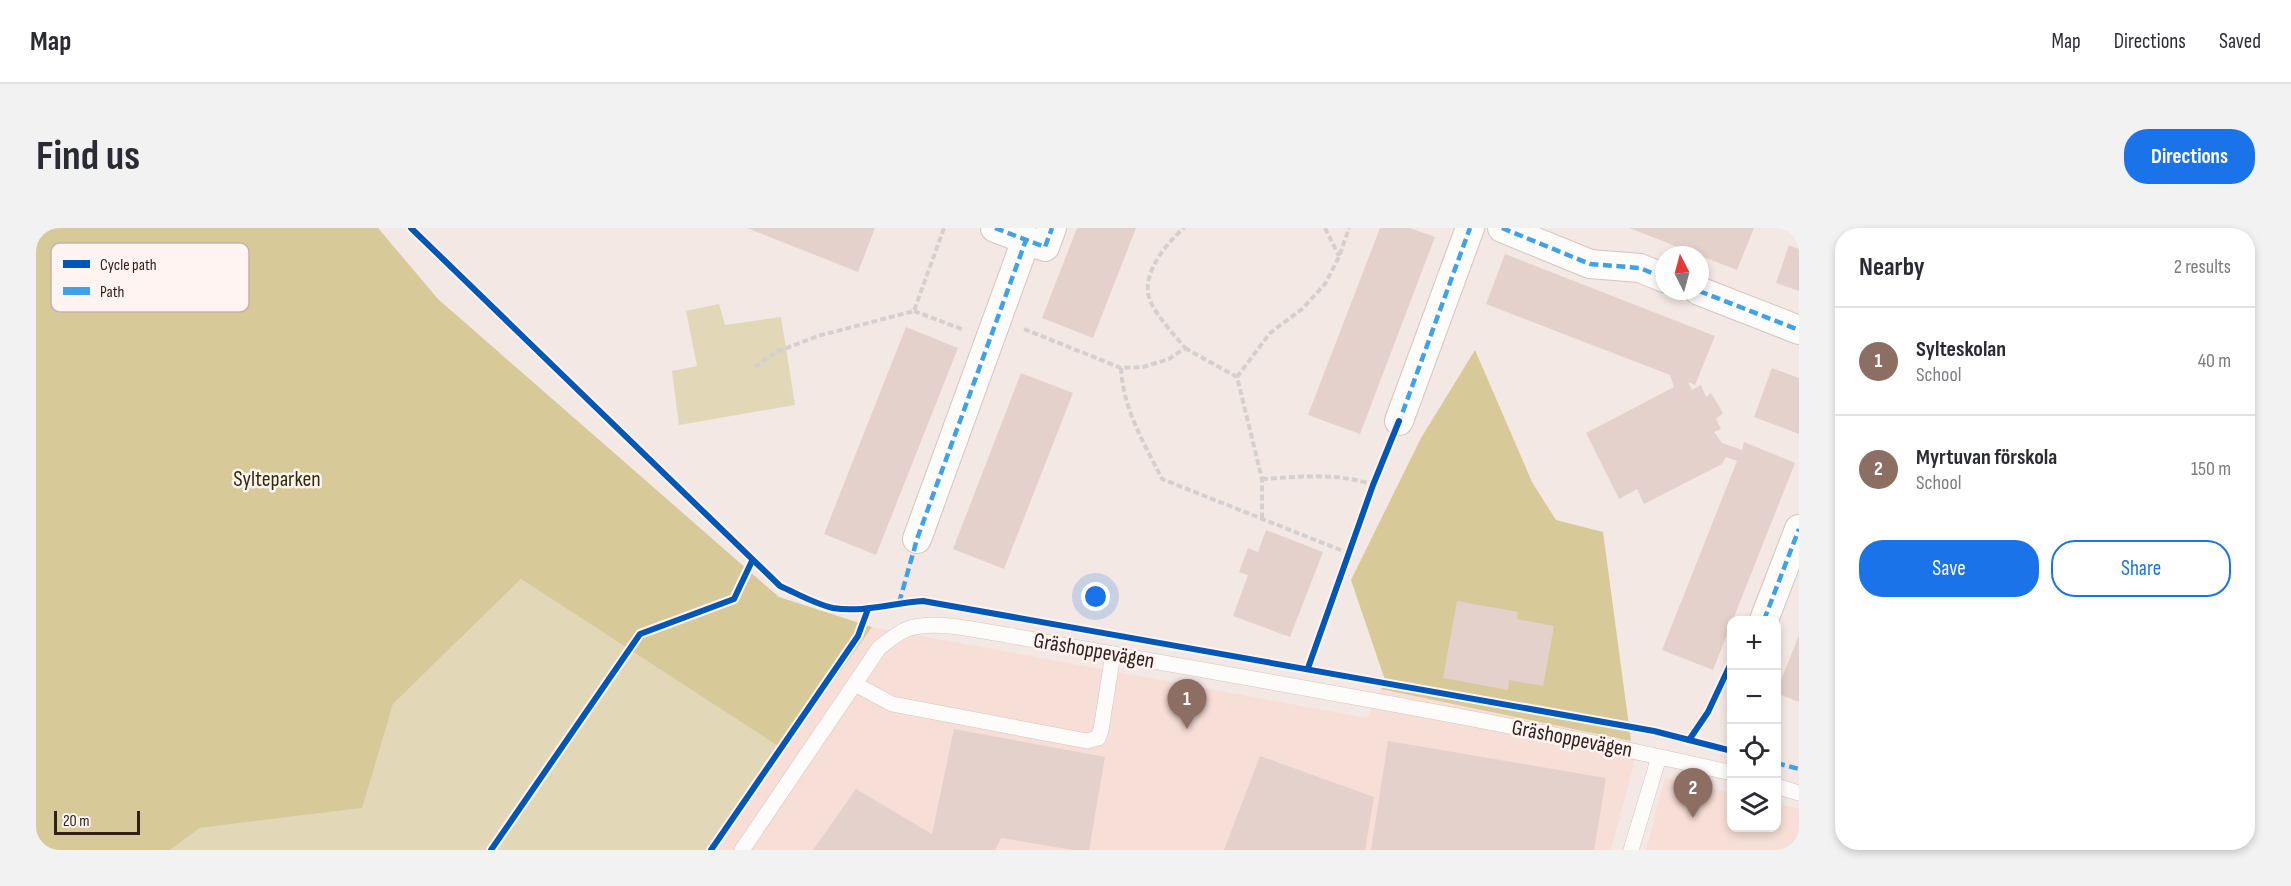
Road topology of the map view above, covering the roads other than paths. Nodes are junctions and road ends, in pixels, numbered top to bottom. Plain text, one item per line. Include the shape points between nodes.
1 (995, 228) edge
2 (1052, 228) edge
3 (1470, 228) edge
4 (1502, 228) edge
5 (1026, 240) junction
6 (1655, 274) edge
7 (1709, 295) edge
8 (1799, 330) edge
9 (1399, 422) dead end
10 (1799, 529) edge
11 (917, 539) dead end
12 (1766, 616) edge
13 (1113, 654) junction
14 (855, 684) junction
15 (1659, 757) junction
16 (1727, 772) edge
17 (1781, 788) edge
18 (1799, 793) edge
19 (742, 850) edge
20 (1631, 850) edge

1 - 5 street
2 - 5 street via 1045,247
3 - 9 street
4 - 6 street via 1590,264 1640,268
5 - 11 street
7 - 8 street
10 - 12 street
13 - 14 lane, Gräshoppevägen via 943,626 910,628 879,648
13 - 14 lane via 1101,730 1098,738 1087,741 892,704
13 - 15 lane, Gräshoppevägen
14 - 19 lane, Gräshoppevägen
15 - 16 lane, Gräshoppevägen
15 - 20 lane, Gräshoppevägen
17 - 18 lane

